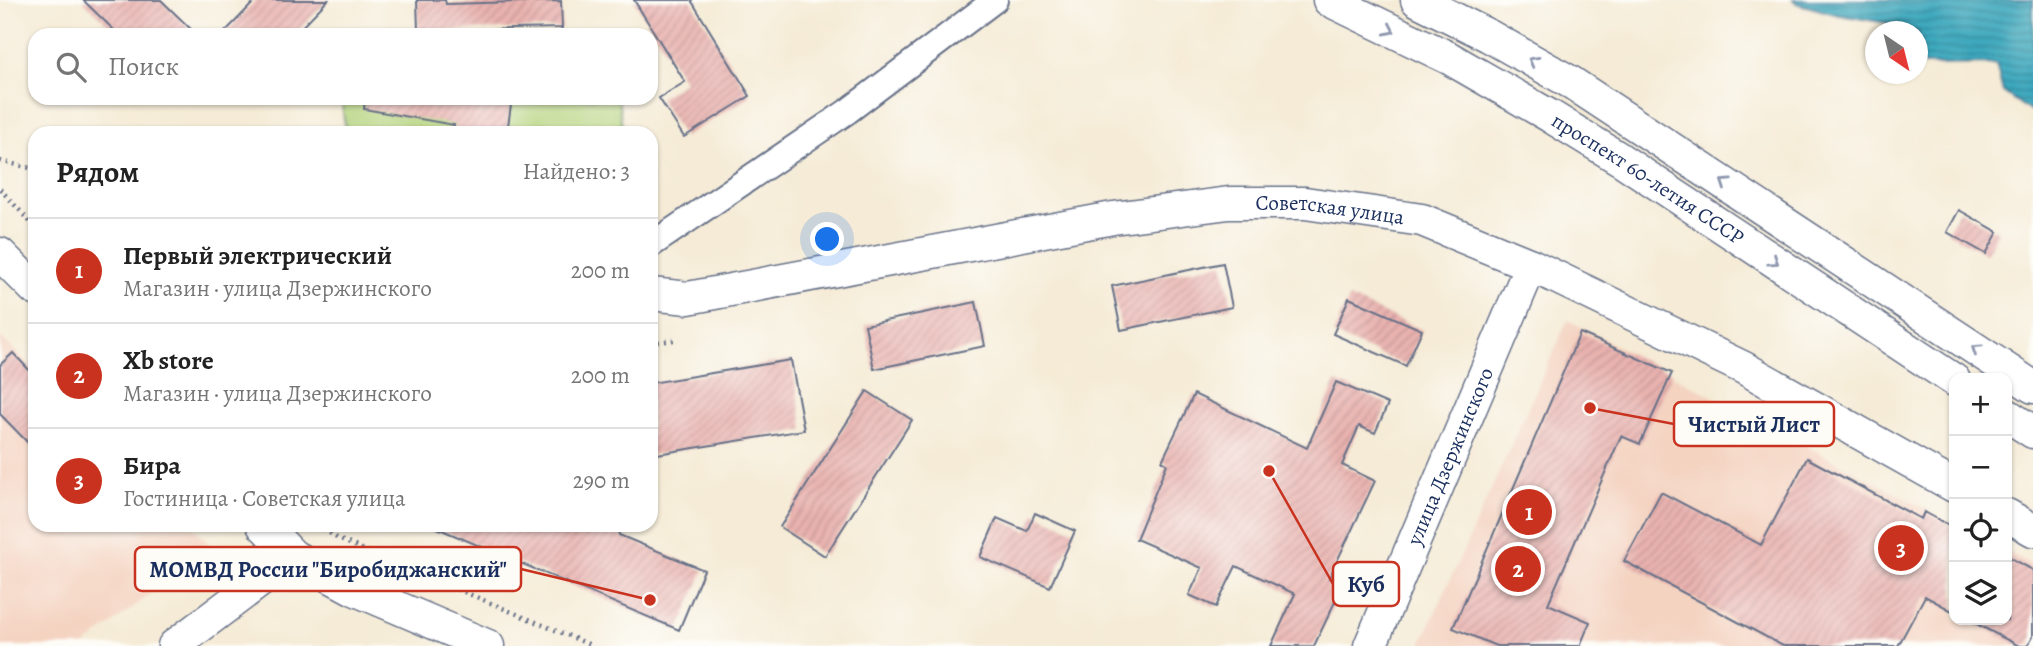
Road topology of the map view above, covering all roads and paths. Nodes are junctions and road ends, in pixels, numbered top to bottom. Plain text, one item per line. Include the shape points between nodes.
1 (995, 0) edge
2 (1329, 0) edge
3 (1417, 0) edge
4 (1640, 127) junction
5 (1620, 159) junction
6 (0, 161) edge
7 (28, 167) edge
8 (0, 189) edge
9 (28, 219) edge
10 (658, 240) edge
11 (0, 254) edge
12 (1531, 265) junction
13 (28, 282) edge
14 (658, 295) edge
15 (674, 340) dead end
16 (658, 342) edge
17 (1949, 377) edge
18 (2033, 387) edge
19 (2012, 418) edge
20 (2033, 432) edge
21 (1949, 483) edge
22 (2012, 518) edge
23 (2033, 530) edge
24 (270, 532) edge
25 (328, 532) edge
26 (293, 556) junction
27 (174, 646) edge
28 (488, 646) edge
29 (593, 646) edge
30 (1370, 646) edge

1 - 10 street via 848,111
2 -> 5 main road, проспект 60-летия СССР via 1449,58
4 -> 3 main road, проспект 60-летия СССР via 1572,83
4 - 5 main road
18 -> 4 main road, проспект 60-летия СССР
5 -> 17 main road, проспект 60-летия СССР
6 - 7 path
8 - 9 path
11 - 13 main road
12 - 14 main road, Советская улица via 1422,220 1304,204 1228,203 1113,218 688,298
12 - 21 main road, Советская улица via 1744,368
12 - 30 main road, улица Дзержинского
15 - 16 path
19 - 20 main road
22 - 23 main road
24 - 26 main road
25 - 29 path
26 - 27 main road
26 - 28 main road via 354,589

